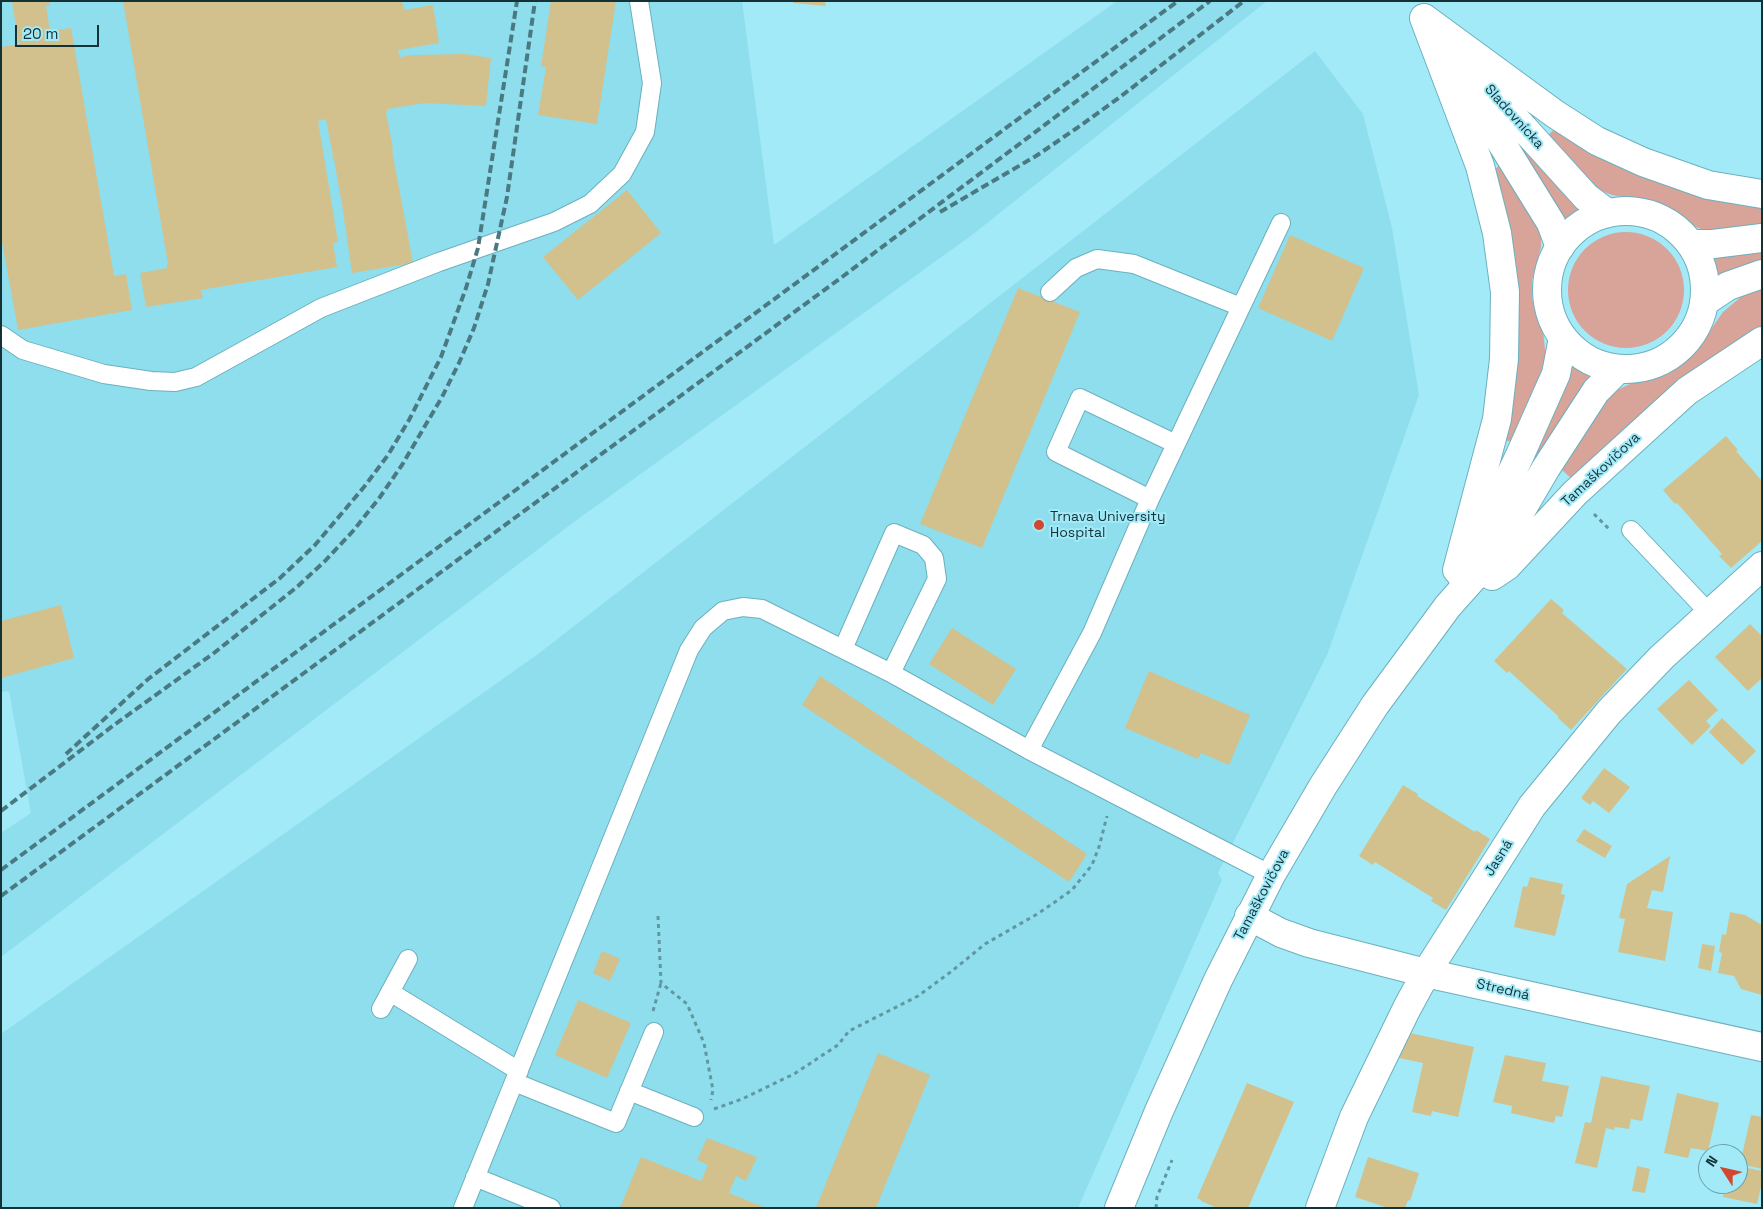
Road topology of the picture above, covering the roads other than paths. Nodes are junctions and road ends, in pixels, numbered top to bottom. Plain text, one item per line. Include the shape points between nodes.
1 (639, 1) edge
2 (1418, 10) edge
3 (1762, 194) edge
4 (1607, 213) junction
5 (1282, 223) dead end
6 (1762, 238) edge
7 (1690, 244) junction
8 (1560, 247) junction
9 (1762, 274) edge
10 (1050, 292) dead end
11 (1704, 302) junction
12 (1241, 307) junction
13 (1, 335) edge
14 (1563, 338) junction
15 (1762, 341) edge
16 (1618, 369) junction
17 (1176, 444) junction
18 (1150, 499) junction
19 (1631, 530) dead end
20 (1762, 566) edge
21 (1448, 606) junction
22 (1710, 614) junction
23 (843, 649) junction
24 (892, 673) junction
25 (1029, 750) junction
26 (1271, 874) junction
27 (1249, 916) junction
28 (408, 959) dead end
29 (1426, 973) junction
30 (390, 992) junction
31 (380, 1009) dead end
32 (654, 1032) dead end
33 (1762, 1047) edge
34 (516, 1077) junction
35 (629, 1091) junction
36 (701, 1114) road end
37 (475, 1177) junction
38 (463, 1208) edge
39 (551, 1208) edge
40 (1120, 1208) edge
41 (1320, 1208) edge

1 - 13 lane via 652,83 645,132 622,174 590,204 554,222 321,308 196,377 175,382 104,374 23,350
2 - 3 street via 1555,114 1597,141 1643,162 1708,185
2 - 4 street, Sladovnícka via 1586,197
2 - 8 street, Sladovnícka via 1552,223
2 - 21 street via 1480,166 1497,233 1505,292 1504,359 1497,419
4 - 7 street via 1630,211 1654,216 1674,227
4 - 8 street via 1572,232
5 - 12 lane
6 - 7 street
7 - 11 street via 1700,262
8 - 14 street via 1549,269 1547,293 1551,317
9 - 11 street via 1728,286
10 - 12 lane via 1076,268 1097,258 1134,264
11 - 16 street via 1697,325 1683,344 1664,359 1642,367
12 - 17 lane
14 - 16 street via 1578,353 1597,364
14 - 21 street via 1556,374
15 - 21 street, Tamaškovičova via 1688,390 1575,493 1507,566
16 - 21 street, Tamaškovičova via 1596,391 1498,550
17 - 18 lane
17 - 18 lane via 1080,398 1056,452
18 - 25 lane via 1092,633
19 - 22 lane
20 - 22 street, Jasná
21 - 26 street, Tamaškovičova via 1375,705
22 - 29 street, Jasná via 1662,657 1609,712 1532,806
23 - 24 lane
23 - 24 lane via 894,533 923,545 934,558 936,580
23 - 34 lane via 762,610 723,611 703,628 689,650
24 - 25 lane
25 - 26 lane
26 - 27 street, Tamaškovičova
27 - 29 street, Stredná via 1302,941
27 - 40 street, Tamaškovičova via 1159,1111
28 - 30 lane
29 - 33 street, Stredná
29 - 41 street, Jasná via 1354,1117
30 - 31 lane
30 - 34 lane
32 - 35 lane
34 - 35 lane via 616,1123
34 - 37 lane
35 - 36 lane
37 - 38 lane
37 - 39 lane

